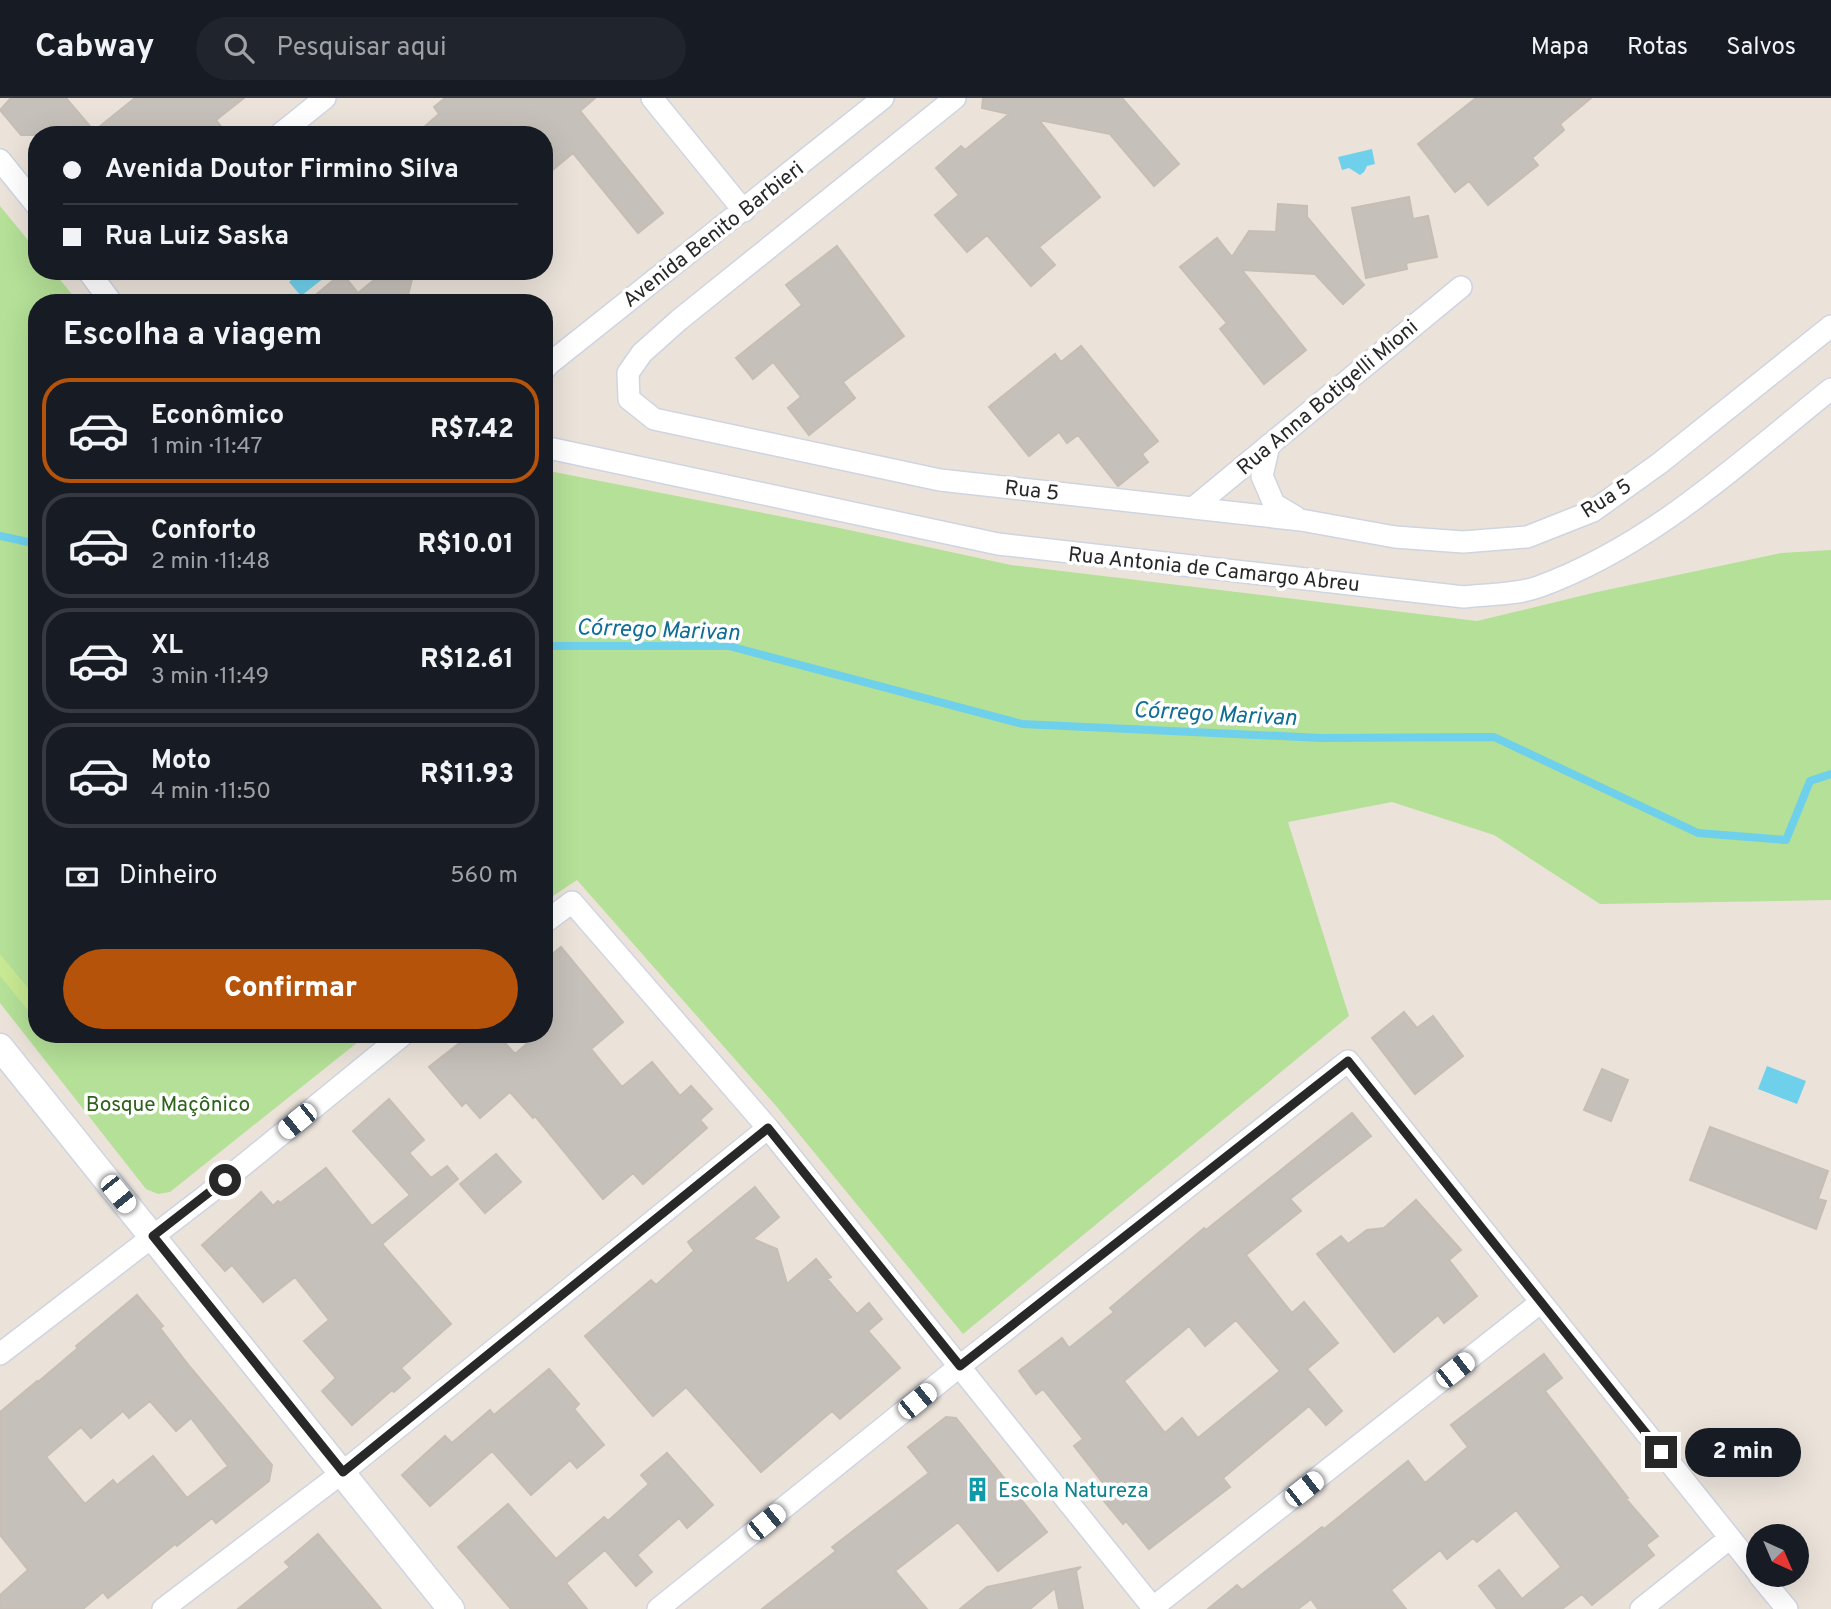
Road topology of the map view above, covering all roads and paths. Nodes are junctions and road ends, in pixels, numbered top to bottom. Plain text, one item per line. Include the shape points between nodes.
1 (326, 98) edge
2 (652, 98) edge
3 (883, 98) edge
4 (955, 98) edge
5 (290, 126) edge
6 (0, 160) edge
7 (28, 195) edge
8 (744, 211) junction
9 (1461, 286) dead end
10 (1831, 326) edge
11 (553, 361) edge
12 (1831, 389) edge
13 (1269, 445) junction
14 (553, 449) edge
15 (1193, 508) junction
16 (1301, 520) junction
17 (553, 916) edge
18 (393, 1043) edge
19 (0, 1047) edge
20 (768, 1128) junction
21 (153, 1236) junction
22 (1541, 1302) junction
23 (0, 1354) edge
24 (960, 1366) junction
25 (343, 1472) junction
26 (1730, 1538) junction
27 (1746, 1558) edge
28 (1769, 1587) edge
29 (1153, 1608) edge
30 (163, 1609) edge
31 (451, 1609) edge
32 (658, 1609) edge
33 (1641, 1609) edge
34 (1787, 1609) edge

1 - 5 street
2 - 8 street
3 - 8 street, Avenida Benito Barbieri
4 - 15 street, Rua 5 via 642,353 628,373 629,399 654,419 940,480
6 - 7 street
8 - 11 street, Avenida Benito Barbieri
9 - 13 street, Rua Anna Botigelli Mioni
10 - 16 street, Rua 5 via 1593,511 1527,537 1463,542 1395,537
12 - 14 street, Rua Antonia de Camargo Abreu via 1671,517 1591,564 1536,588 1464,597 998,544
13 - 15 street, Rua Anna Botigelli Mioni
13 - 16 street via 1262,476 1274,504
15 - 16 street, Rua 5
17 - 20 street via 572,902
18 - 21 street
19 - 21 street
20 - 24 street
20 - 25 street
21 - 23 street
21 - 25 street
22 - 24 street via 1348,1061
22 - 26 street
22 - 29 street
24 - 29 street
24 - 32 street
25 - 30 street
25 - 31 street
26 - 27 street
26 - 33 street
28 - 34 street

